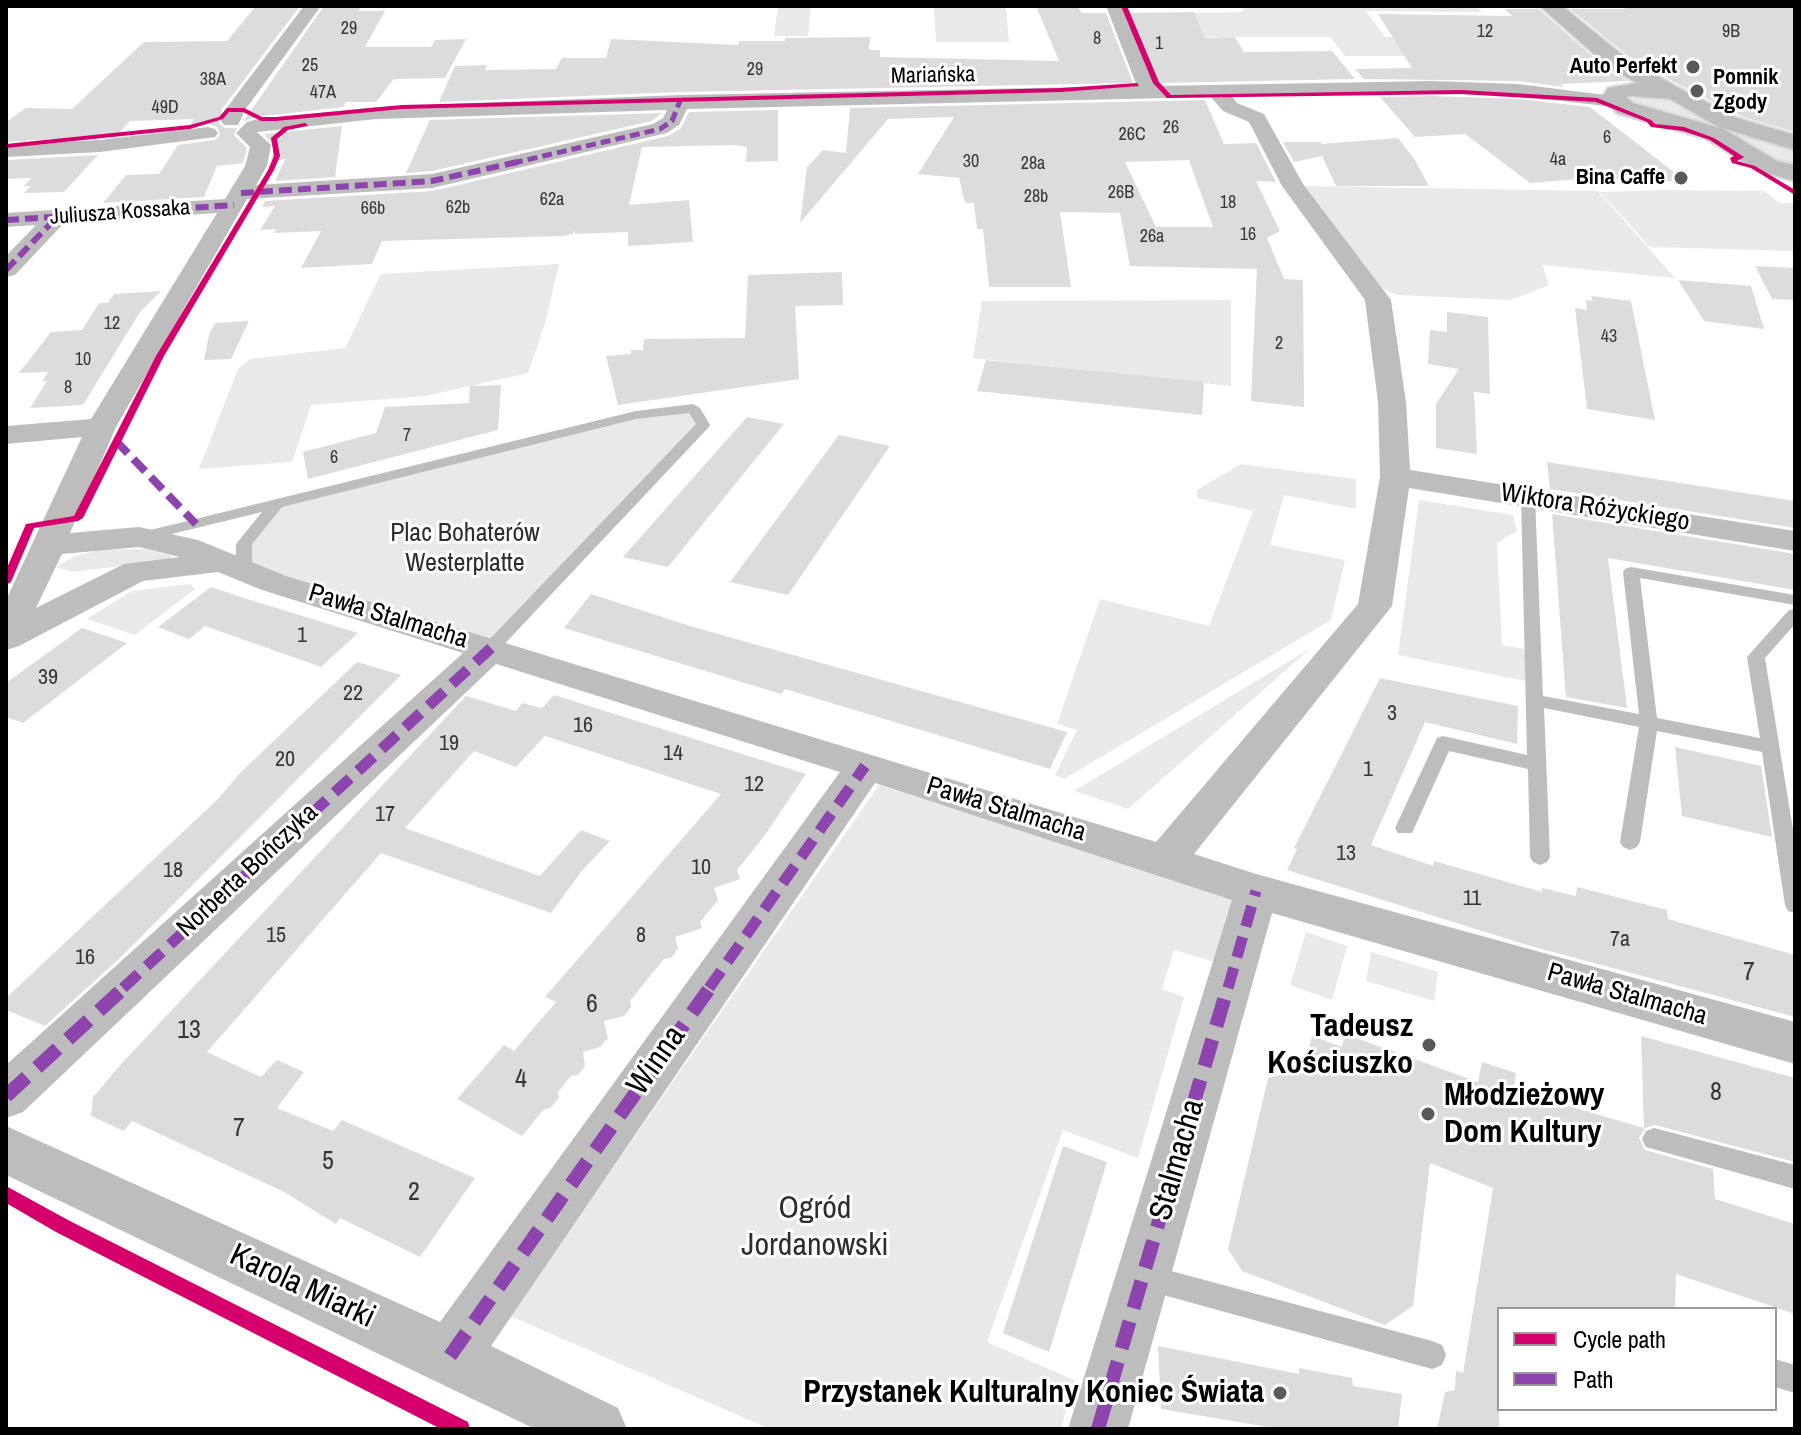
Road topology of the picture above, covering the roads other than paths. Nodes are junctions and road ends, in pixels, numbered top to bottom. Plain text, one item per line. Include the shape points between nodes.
1 (313, 6) edge
2 (1114, 6) edge
3 (1550, 6) edge
4 (1618, 63) junction
5 (1217, 91) junction
6 (1668, 91) junction
7 (1149, 92) junction
8 (1622, 93) junction
9 (680, 101) junction
10 (244, 127) junction
11 (1795, 143) edge
12 (6, 151) edge
13 (1795, 173) edge
14 (238, 199) junction
15 (56, 218) junction
16 (6, 220) edge
17 (6, 270) edge
18 (101, 427) junction
19 (6, 435) edge
20 (1395, 477) junction
21 (1528, 497) junction
22 (277, 505) junction
23 (139, 537) junction
24 (1795, 541) edge
25 (50, 545) junction
26 (235, 569) junction
27 (136, 571) junction
28 (34, 579) junction
29 (1795, 600) edge
30 (1795, 614) edge
31 (6, 635) edge
32 (491, 648) junction
33 (1535, 700) junction
34 (1649, 723) junction
35 (1771, 747) junction
36 (1537, 764) junction
37 (865, 766) junction
38 (1405, 828) dead end
39 (1630, 842) dead end
40 (1540, 857) dead end
41 (1165, 860) junction
42 (1256, 891) junction
43 (1795, 905) edge
44 (1795, 1043) edge
45 (6, 1096) edge
46 (1654, 1139) dead end
47 (6, 1150) edge
48 (1795, 1177) edge
49 (1144, 1276) junction
50 (1432, 1355) dead end
51 (450, 1356) junction
52 (597, 1429) edge
53 (1098, 1429) edge

1 - 10 street via 235,110
2 - 7 street
3 - 4 main road
4 - 6 main road
4 - 8 main road via 1633,80
5 - 7 street, Mariańska
5 - 8 street, Mariańska via 1432,87
5 - 20 street via 1230,107 1257,118 1293,186 1378,300 1392,402
6 - 8 main road
6 - 11 main road via 1729,123
7 - 9 street, Mariańska
8 - 13 main road via 1634,111 1713,133 1768,166
9 - 10 street, Mariańska via 360,114
9 - 14 street via 672,121 660,129 432,181
10 - 12 street, Mariańska via 221,137 208,133
10 - 14 street via 261,150
14 - 15 street, Juliusza Kossaka
14 - 18 street
15 - 16 street, Juliusza Kossaka
15 - 17 street
18 - 19 street
18 - 25 street
20 - 21 street, Wiktora Różyckiego
20 - 41 street via 1375,606
21 - 24 street, Wiktora Różyckiego
21 - 33 lane
22 - 23 lane
22 - 26 lane via 249,535 244,562
22 - 32 lane via 636,415 693,408 703,425
23 - 25 street, Pawła Stalmacha
23 - 26 street, Pawła Stalmacha via 186,547
25 - 28 street
26 - 27 street, Pawła Stalmacha via 175,565
26 - 32 street, Pawła Stalmacha
27 - 28 street
27 - 31 street, Pawła Stalmacha
28 - 31 street
29 - 34 lane via 1631,572
30 - 35 lane via 1756,657
32 - 37 street, Pawła Stalmacha
32 - 45 street, Norberta Bończyka
33 - 34 lane
33 - 36 lane
34 - 35 lane
34 - 39 lane
35 - 43 lane
36 - 38 lane via 1443,743
36 - 40 lane
37 - 41 street, Pawła Stalmacha
37 - 51 street, Winna
41 - 42 street, Pawła Stalmacha
42 - 44 street, Pawła Stalmacha
42 - 49 street, Stalmacha
46 - 48 lane
47 - 51 street, Karola Miarki
49 - 50 lane
49 - 53 street, Stalmacha
51 - 52 street, Karola Miarki

